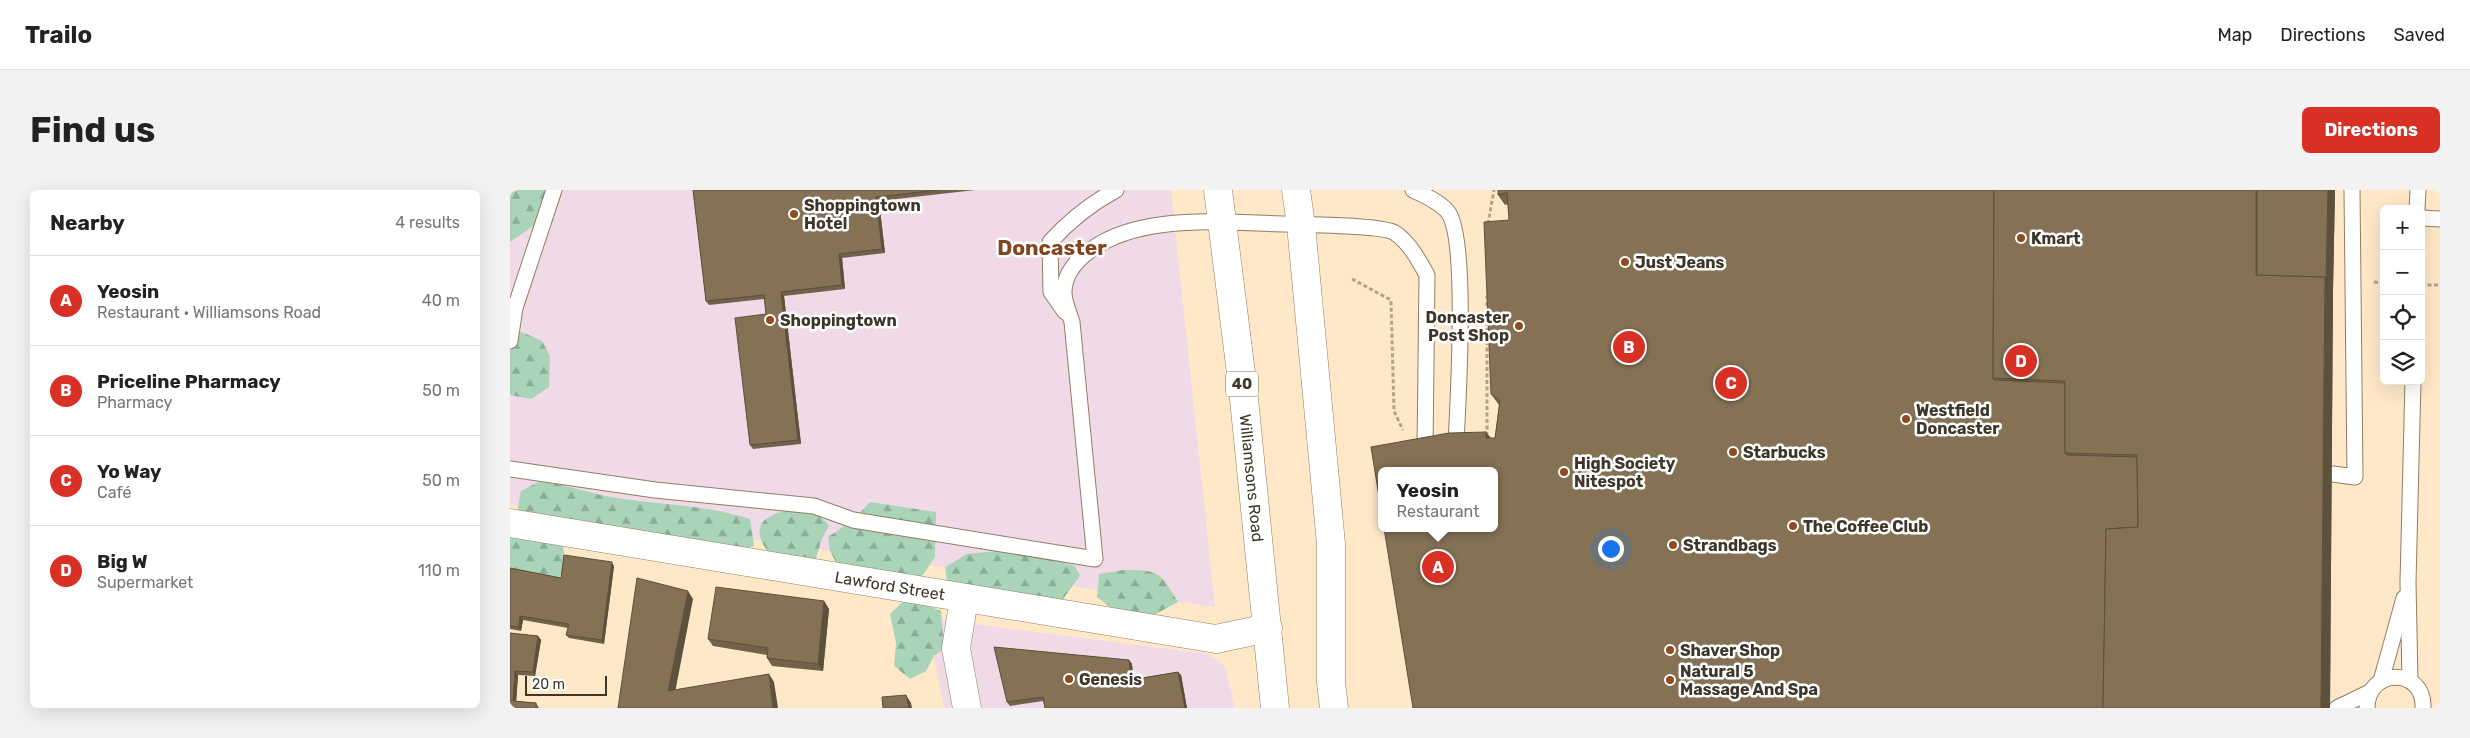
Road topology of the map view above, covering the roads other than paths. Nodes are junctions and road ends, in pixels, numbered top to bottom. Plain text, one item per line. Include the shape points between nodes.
1 (554, 190) edge
2 (1116, 190) edge
3 (1218, 190) edge
4 (1296, 190) edge
5 (1413, 190) edge
6 (2352, 190) edge
7 (2418, 190) edge
8 (1430, 193) edge
9 (2417, 205) edge
10 (2425, 218) edge
11 (2440, 219) edge
12 (1223, 223) junction
13 (1301, 224) junction
14 (1072, 322) junction
15 (510, 341) edge
16 (2413, 385) edge
17 (1456, 443) edge
18 (1424, 449) edge
19 (510, 468) edge
20 (2333, 474) dead end
21 (510, 523) edge
22 (2408, 582) junction
23 (964, 599) junction
24 (1268, 628) junction
25 (2381, 681) junction
26 (2410, 681) junction
27 (2370, 692) junction
28 (2426, 705) edge
29 (968, 708) edge
30 (1276, 708) edge
31 (1334, 708) edge
32 (2337, 708) edge
33 (2367, 708) edge

1 - 15 lane via 515,308
2 - 14 lane via 1092,203 1050,242 1051,292
3 - 12 main road, Williamsons Road / 40
4 - 13 main road
5 - 8 lane
6 - 20 lane via 2355,477
7 - 9 lane
8 - 17 lane via 1448,212 1457,240 1460,286
10 - 11 lane
12 - 13 lane
12 - 14 lane via 1163,224 1125,232 1093,247 1071,268 1064,292
12 - 24 main road, Williamsons Road / 40
13 - 18 lane via 1394,232 1413,251 1427,275
13 - 31 main road via 1331,544 1331,682
14 - 19 lane via 1095,559 853,520 814,506 655,490
16 - 22 lane
21 - 23 main road, Lawford Street
22 - 25 lane
22 - 26 lane
23 - 24 main road, Lawford Street via 1216,640
23 - 29 main road via 956,648
24 - 30 main road, Williamsons Road / 40
25 - 26 lane via 2396,677
25 - 27 lane
26 - 28 lane
27 - 32 lane
27 - 33 lane

